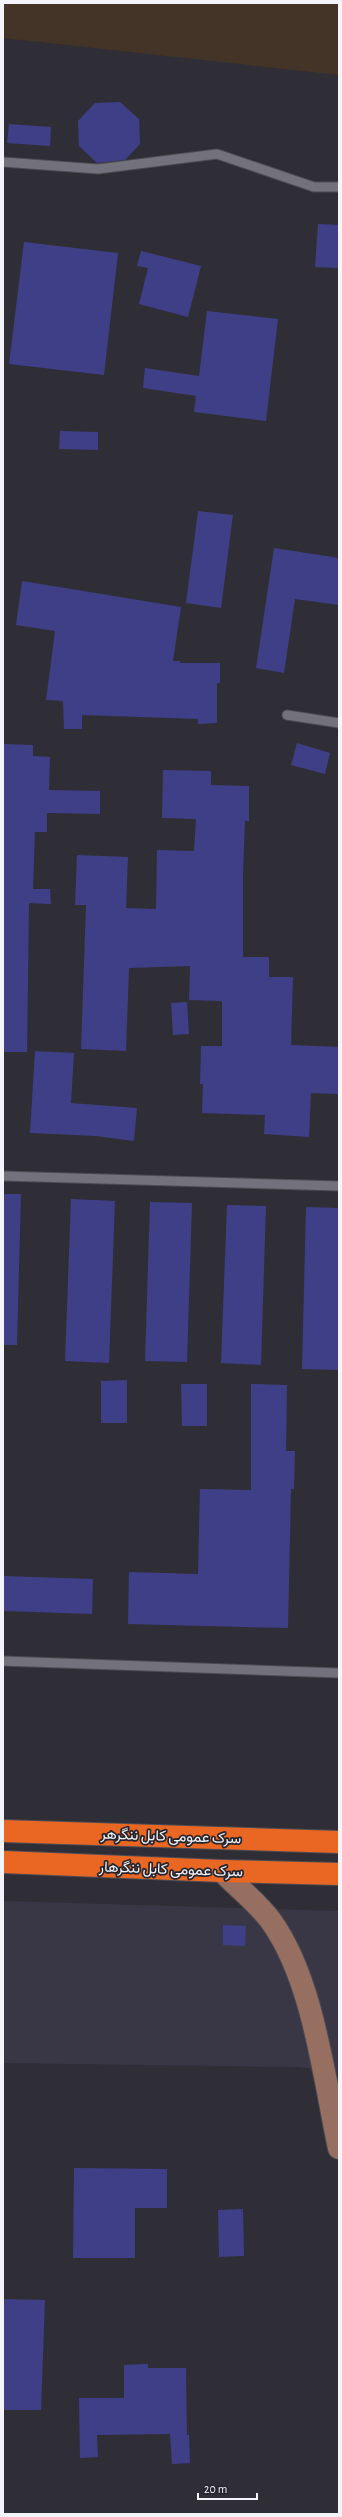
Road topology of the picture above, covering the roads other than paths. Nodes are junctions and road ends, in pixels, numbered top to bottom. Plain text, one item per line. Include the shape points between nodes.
1 (3, 162) edge
2 (339, 187) edge
3 (287, 714) dead end
4 (339, 723) edge
5 (3, 1176) edge
6 (339, 1186) edge
7 (3, 1661) edge
8 (339, 1673) edge
9 (3, 1830) edge
10 (339, 1842) edge
11 (3, 1862) edge
12 (222, 1871) junction
13 (339, 1874) edge
14 (339, 2148) edge

1 - 2 lane via 98,169 217,154 314,187
3 - 4 lane
5 - 6 lane
7 - 8 lane
9 - 10 highway, سرک عمومی کابل ننگرهر
11 - 12 highway, سرک عمومی کابل ننگرهار
12 - 13 highway, سرک عمومی کابل ننگرهار
12 - 14 street via 271,1920 296,1966 316,2037

